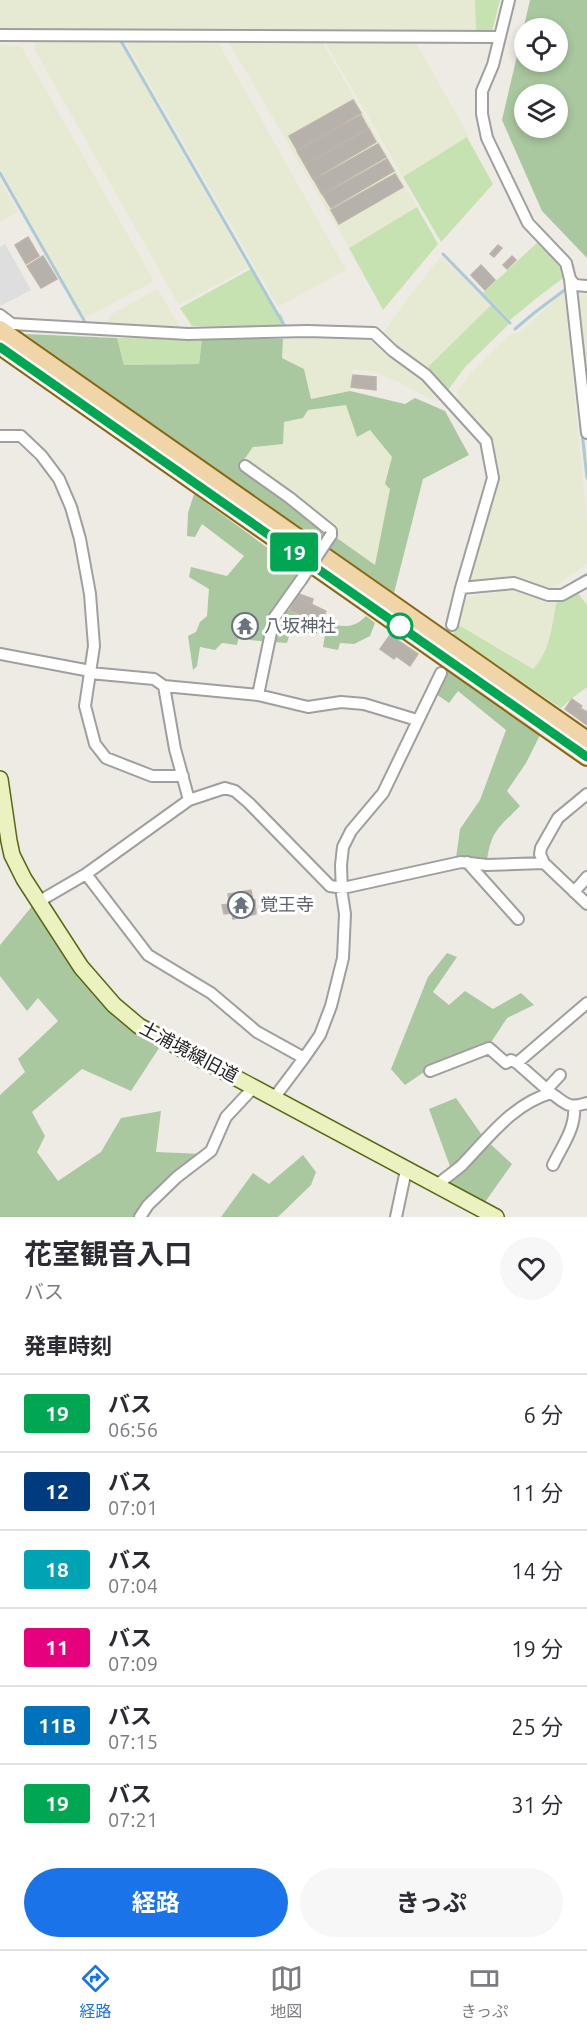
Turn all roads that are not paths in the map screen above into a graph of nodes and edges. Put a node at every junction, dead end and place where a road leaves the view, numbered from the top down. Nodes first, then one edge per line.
1 (509, 0) edge
2 (0, 35) edge
3 (499, 37) junction
4 (570, 279) junction
5 (587, 286) edge
6 (2, 330) edge
7 (587, 433) edge
8 (0, 436) edge
9 (245, 466) dead end
10 (584, 584) edge
11 (461, 588) junction
12 (587, 597) edge
13 (397, 616) junction
14 (452, 625) dead end
15 (0, 654) edge
16 (90, 673) junction
17 (441, 674) dead end
18 (164, 686) junction
19 (258, 695) junction
20 (417, 720) junction
21 (587, 740) edge
22 (587, 758) edge
23 (183, 776) junction
24 (0, 779) edge
25 (587, 794) edge
26 (189, 800) junction
27 (467, 862) junction
28 (544, 862) junction
29 (86, 874) junction
30 (587, 877) edge
31 (343, 888) junction
32 (574, 892) junction
33 (38, 902) junction
34 (587, 904) edge
35 (518, 919) dead end
36 (587, 1003) edge
37 (304, 1058) junction
38 (517, 1063) junction
39 (430, 1071) dead end
40 (560, 1075) dead end
41 (254, 1087) junction
42 (549, 1091) junction
43 (274, 1098) junction
44 (587, 1103) edge
45 (574, 1107) junction
46 (553, 1165) dead end
47 (406, 1170) junction
48 (437, 1185) junction
49 (140, 1217) edge
50 (396, 1217) edge
51 (495, 1217) edge

1 - 3 street
2 - 3 street
3 - 4 street
4 - 5 street
4 - 7 street
6 - 11 street
6 - 13 main road
8 - 16 street
9 - 19 street, bridge
10 - 11 street
10 - 12 street
11 - 14 street
13 - 21 main road
13 - 22 main road
15 - 16 street
16 - 18 street
16 - 23 street
17 - 20 street
18 - 19 street
18 - 23 street
19 - 20 street
20 - 31 street
23 - 26 street
24 - 33 street, 土浦境線旧道
25 - 28 street
26 - 29 street
26 - 31 street
27 - 28 street
27 - 31 street
27 - 35 street
28 - 32 street
29 - 33 street
29 - 37 street
30 - 32 street
31 - 37 street
32 - 34 street
33 - 41 street, 土浦境線旧道
36 - 38 street
37 - 43 street
38 - 39 street
38 - 42 street
40 - 42 street
41 - 43 street, 土浦境線旧道
41 - 49 street
42 - 45 street
42 - 48 street
43 - 47 street, 土浦境線旧道
44 - 45 street
45 - 46 street
47 - 48 street, 土浦境線旧道
47 - 50 street
48 - 51 street, 土浦境線旧道

